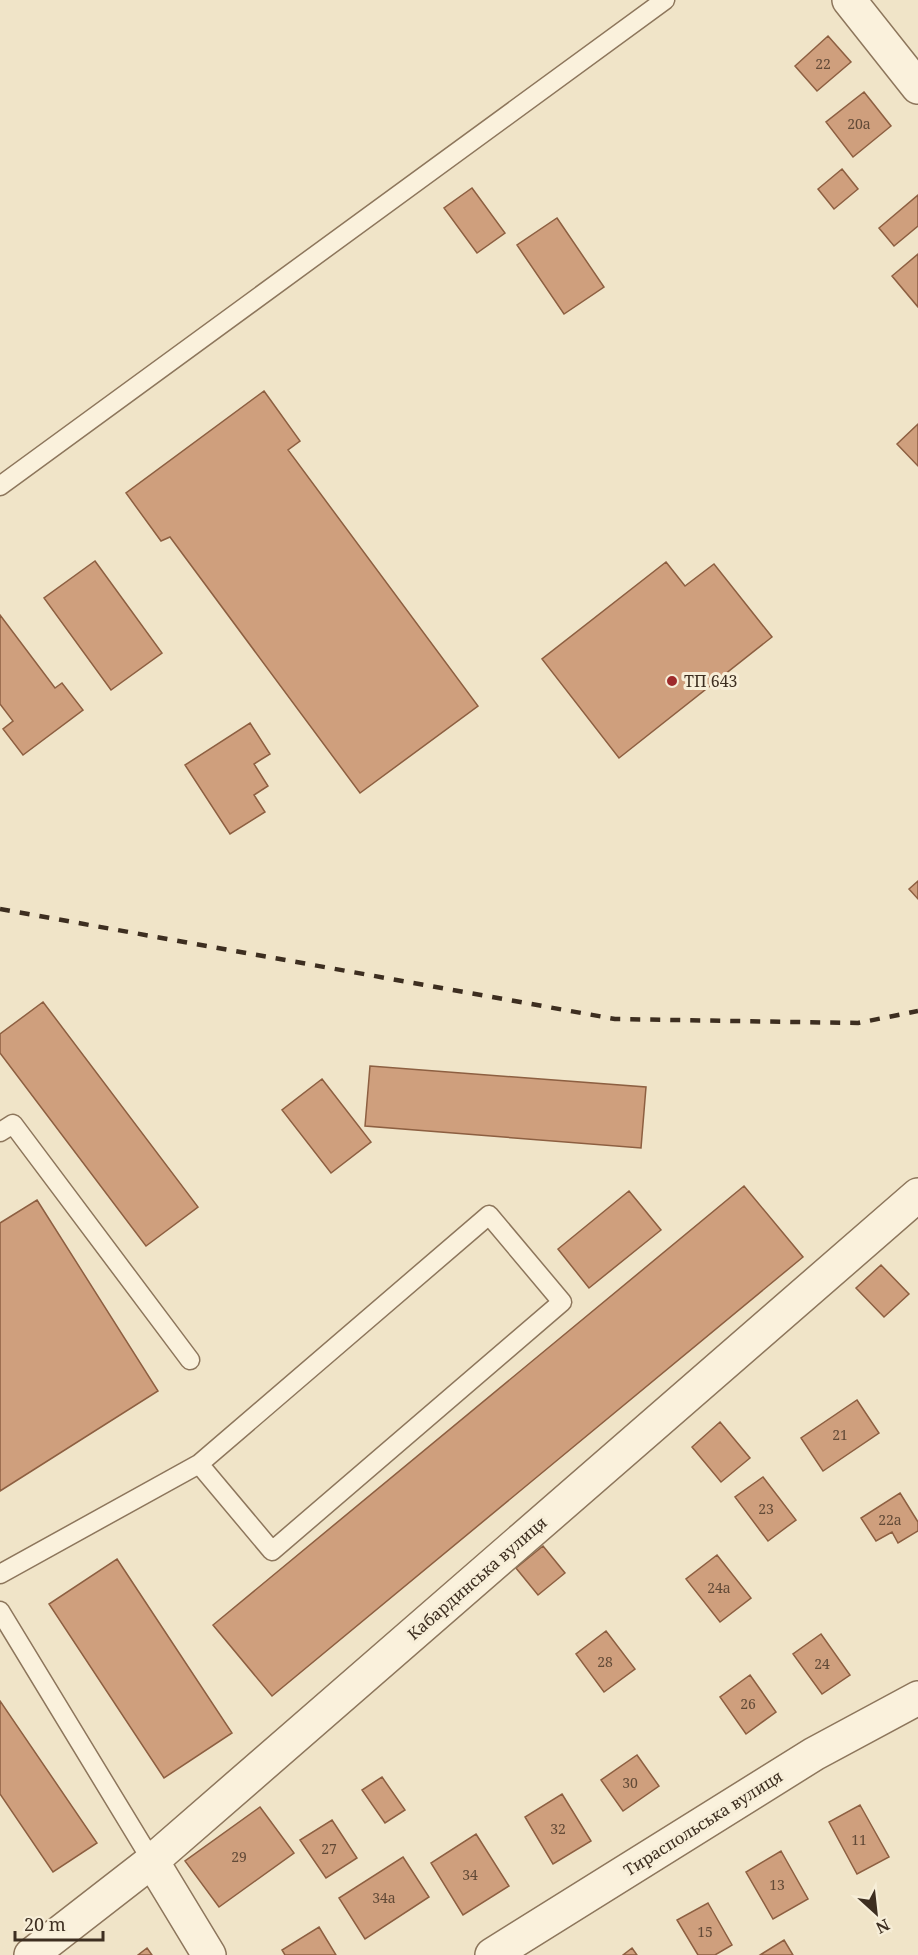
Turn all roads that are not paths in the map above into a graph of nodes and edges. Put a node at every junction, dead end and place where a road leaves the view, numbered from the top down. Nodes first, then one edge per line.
1 (666, 0) edge
2 (849, 0) edge
3 (918, 87) edge
4 (0, 486) edge
5 (0, 1132) edge
6 (918, 1195) edge
7 (190, 1360) dead end
8 (199, 1464) junction
9 (0, 1574) edge
10 (0, 1611) edge
11 (918, 1698) edge
12 (152, 1861) junction
13 (30, 1955) edge
14 (209, 1955) edge
15 (492, 1955) edge

1 - 4 lane
2 - 3 street
5 - 7 lane
6 - 12 street, Кабардинська вулиця
8 - 8 lane
8 - 9 lane
10 - 12 lane
11 - 15 street, Тираспольська вулиця
12 - 13 street, Кабардинська вулиця
12 - 14 street

